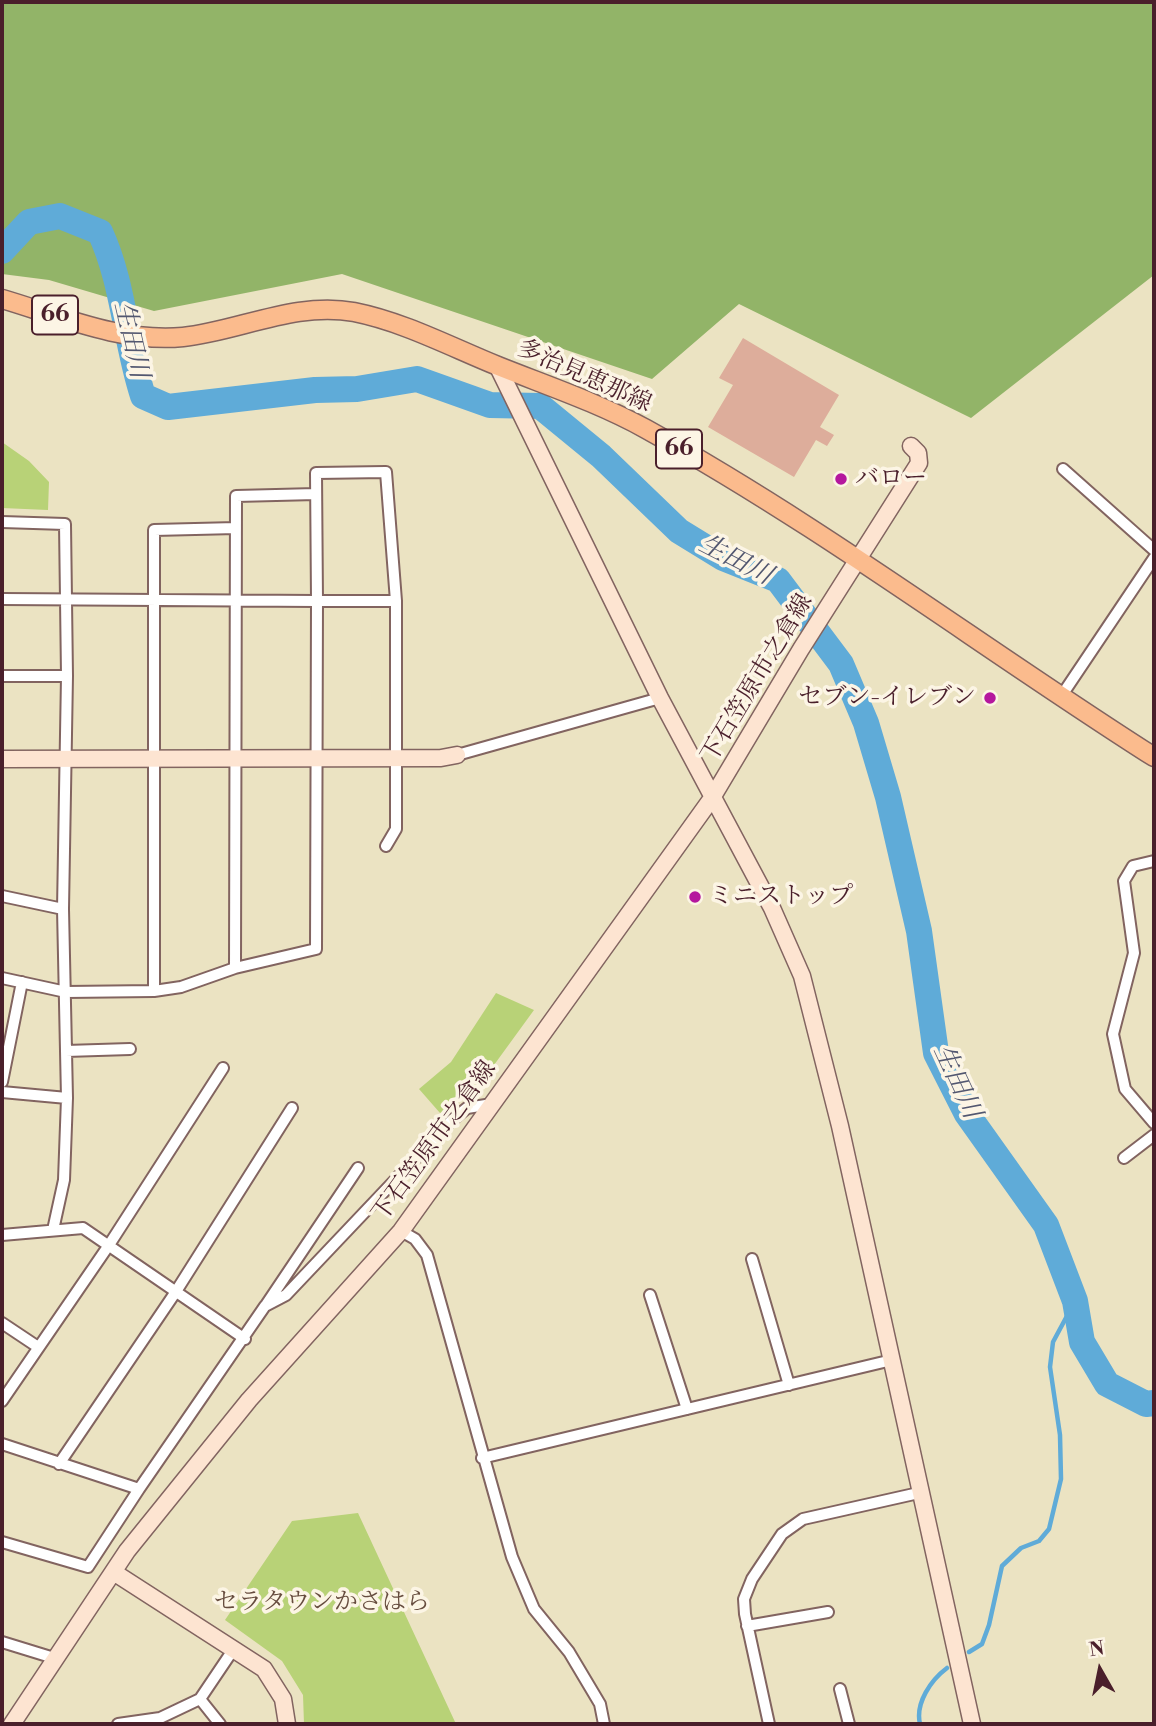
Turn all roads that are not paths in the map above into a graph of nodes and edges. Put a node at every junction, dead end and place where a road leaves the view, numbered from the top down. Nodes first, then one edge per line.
1 (2, 299) edge
2 (497, 365) junction
3 (911, 446) dead end
4 (1063, 469) dead end
5 (316, 494) junction
6 (2, 522) edge
7 (236, 528) junction
8 (1154, 550) edge
9 (1154, 558) edge
10 (857, 559) junction
11 (2, 600) edge
12 (65, 600) junction
13 (154, 600) junction
14 (235, 601) junction
15 (317, 601) junction
16 (396, 601) junction
17 (2, 676) edge
18 (67, 676) junction
19 (660, 698) junction
20 (1060, 698) junction
21 (457, 755) joint
22 (155, 757) junction
23 (235, 757) junction
24 (1154, 757) edge
25 (396, 758) junction
26 (2, 759) edge
27 (66, 759) junction
28 (315, 759) junction
29 (712, 798) junction
30 (386, 846) dead end
31 (1154, 861) edge
32 (2, 896) edge
33 (64, 909) junction
34 (235, 968) junction
35 (2, 978) edge
36 (22, 982) junction
37 (154, 991) junction
38 (66, 992) junction
39 (131, 1049) dead end
40 (66, 1051) junction
41 (223, 1068) dead end
42 (2, 1082) edge
43 (2, 1092) edge
44 (67, 1098) junction
45 (492, 1104) junction
46 (292, 1108) dead end
47 (1154, 1123) edge
48 (1154, 1135) edge
49 (1124, 1158) dead end
50 (358, 1168) dead end
51 (53, 1230) junction
52 (401, 1231) junction
53 (2, 1235) edge
54 (109, 1245) junction
55 (752, 1259) dead end
56 (175, 1293) junction
57 (650, 1295) dead end
58 (265, 1306) junction
59 (2, 1323) edge
60 (245, 1339) junction
61 (37, 1347) junction
62 (892, 1360) junction
63 (789, 1385) junction
64 (2, 1401) edge
65 (687, 1409) junction
66 (2, 1444) edge
67 (482, 1458) junction
68 (58, 1464) junction
69 (139, 1489) junction
70 (923, 1492) junction
71 (2, 1542) edge
72 (115, 1573) junction
73 (828, 1612) dead end
74 (747, 1626) junction
75 (2, 1642) edge
76 (233, 1650) junction
77 (54, 1658) junction
78 (840, 1689) dead end
79 (200, 1699) junction
80 (12, 1724) edge
81 (118, 1724) edge
82 (220, 1724) edge
83 (287, 1724) edge
84 (604, 1724) edge
85 (769, 1724) edge
86 (849, 1724) edge
87 (972, 1724) edge

1 - 2 main road, 多治見恵那線 / 66
2 - 10 main road, 多治見恵那線 / 66
2 - 19 street
3 - 10 street, 下石笠原市之倉線
4 - 8 street
5 - 7 street
5 - 15 street
5 - 16 street
6 - 12 street
7 - 13 street
7 - 14 street
9 - 20 street
10 - 20 main road, 多治見恵那線 / 66
10 - 29 street, 下石笠原市之倉線
11 - 12 street
12 - 13 street
12 - 18 street
13 - 14 street
13 - 22 street
14 - 15 street
14 - 23 street
15 - 16 street
15 - 28 street
16 - 25 street
17 - 18 street
18 - 27 street
19 - 21 street
19 - 29 street
20 - 24 main road, 多治見恵那線 / 66
21 - 25 street
22 - 23 street
22 - 27 street
22 - 37 street
23 - 28 street
23 - 34 street
25 - 28 street
25 - 30 street
26 - 27 street
27 - 33 street
28 - 34 street
29 - 45 street, 下石笠原市之倉線
29 - 62 street
31 - 47 street
32 - 33 street
33 - 38 street
34 - 37 street
35 - 36 street
36 - 38 street
36 - 42 street
37 - 38 street
38 - 40 street
39 - 40 street
40 - 44 street
41 - 54 street
43 - 44 street
44 - 51 street
45 - 52 street, 下石笠原市之倉線
45 - 58 street
46 - 56 street
48 - 49 street
50 - 58 street
51 - 53 street
51 - 54 street
52 - 67 street
52 - 72 street, 下石笠原市之倉線
54 - 56 street
54 - 61 street
55 - 63 street
56 - 60 street
56 - 68 street
57 - 65 street
58 - 60 street
59 - 61 street
60 - 69 street
61 - 64 street
62 - 63 street
62 - 70 street
63 - 65 street
65 - 67 street
66 - 68 street
67 - 84 street
68 - 69 street
69 - 71 street
70 - 74 street
70 - 87 street
72 - 76 street
72 - 77 street, 下石笠原市之倉線
73 - 74 street
74 - 85 street
75 - 77 street
76 - 79 street
76 - 83 street
77 - 80 street, 下石笠原市之倉線
78 - 86 street
79 - 81 street
79 - 82 street

